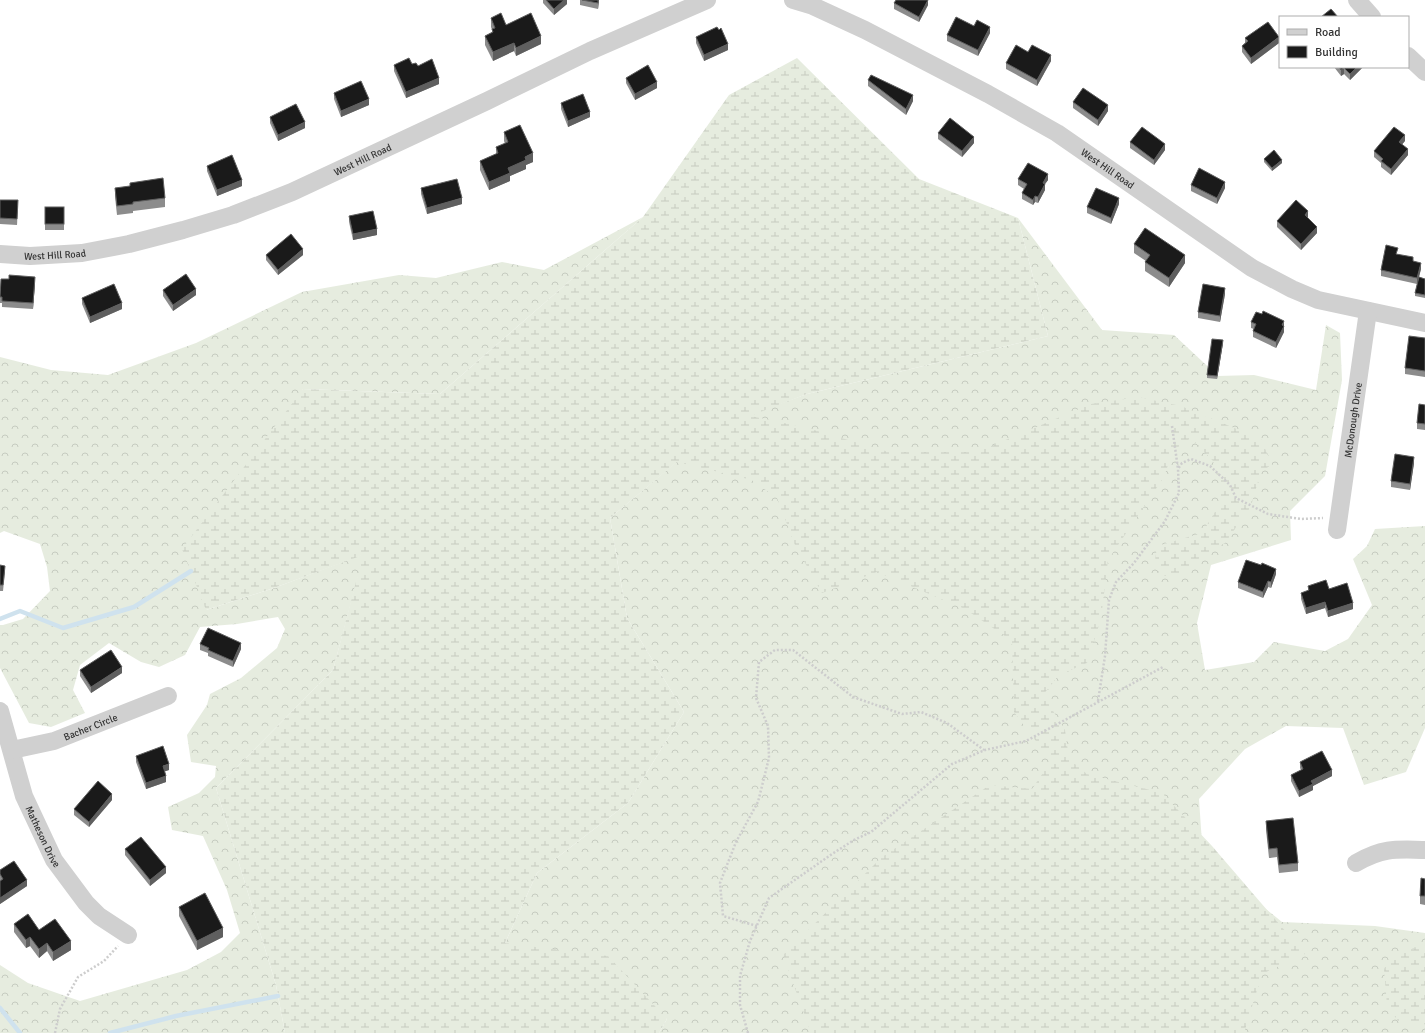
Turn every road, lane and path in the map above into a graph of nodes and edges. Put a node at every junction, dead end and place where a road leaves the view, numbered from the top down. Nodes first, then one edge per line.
1 (707, 0) edge
2 (793, 0) edge
3 (1358, 0) edge
4 (1371, 16) edge
5 (1409, 57) edge
6 (1425, 72) edge
7 (0, 254) edge
8 (1368, 311) junction
9 (1425, 323) edge
10 (1172, 426) dead end
11 (1178, 469) junction
12 (1339, 523) joint
13 (1162, 667) dead end
14 (168, 696) dead end
15 (1098, 702) junction
16 (0, 711) edge
17 (12, 750) junction
18 (985, 750) junction
19 (1425, 850) edge
20 (1356, 863) dead end
21 (757, 926) junction
22 (128, 935) joint
23 (55, 1033) edge
24 (748, 1033) edge

1 - 7 street, West Hill Road
2 - 8 street, West Hill Road
3 - 4 street
5 - 6 street
8 - 9 street, West Hill Road
8 - 12 street, McDonough Drive
10 - 11 path
11 - 12 path
11 - 15 path
13 - 15 path
14 - 17 street, Bacher Circle
15 - 18 path
16 - 17 street, Matheson Drive
17 - 22 street, Matheson Drive
18 - 21 path
18 - 21 path
19 - 20 street
21 - 24 path
22 - 23 path

